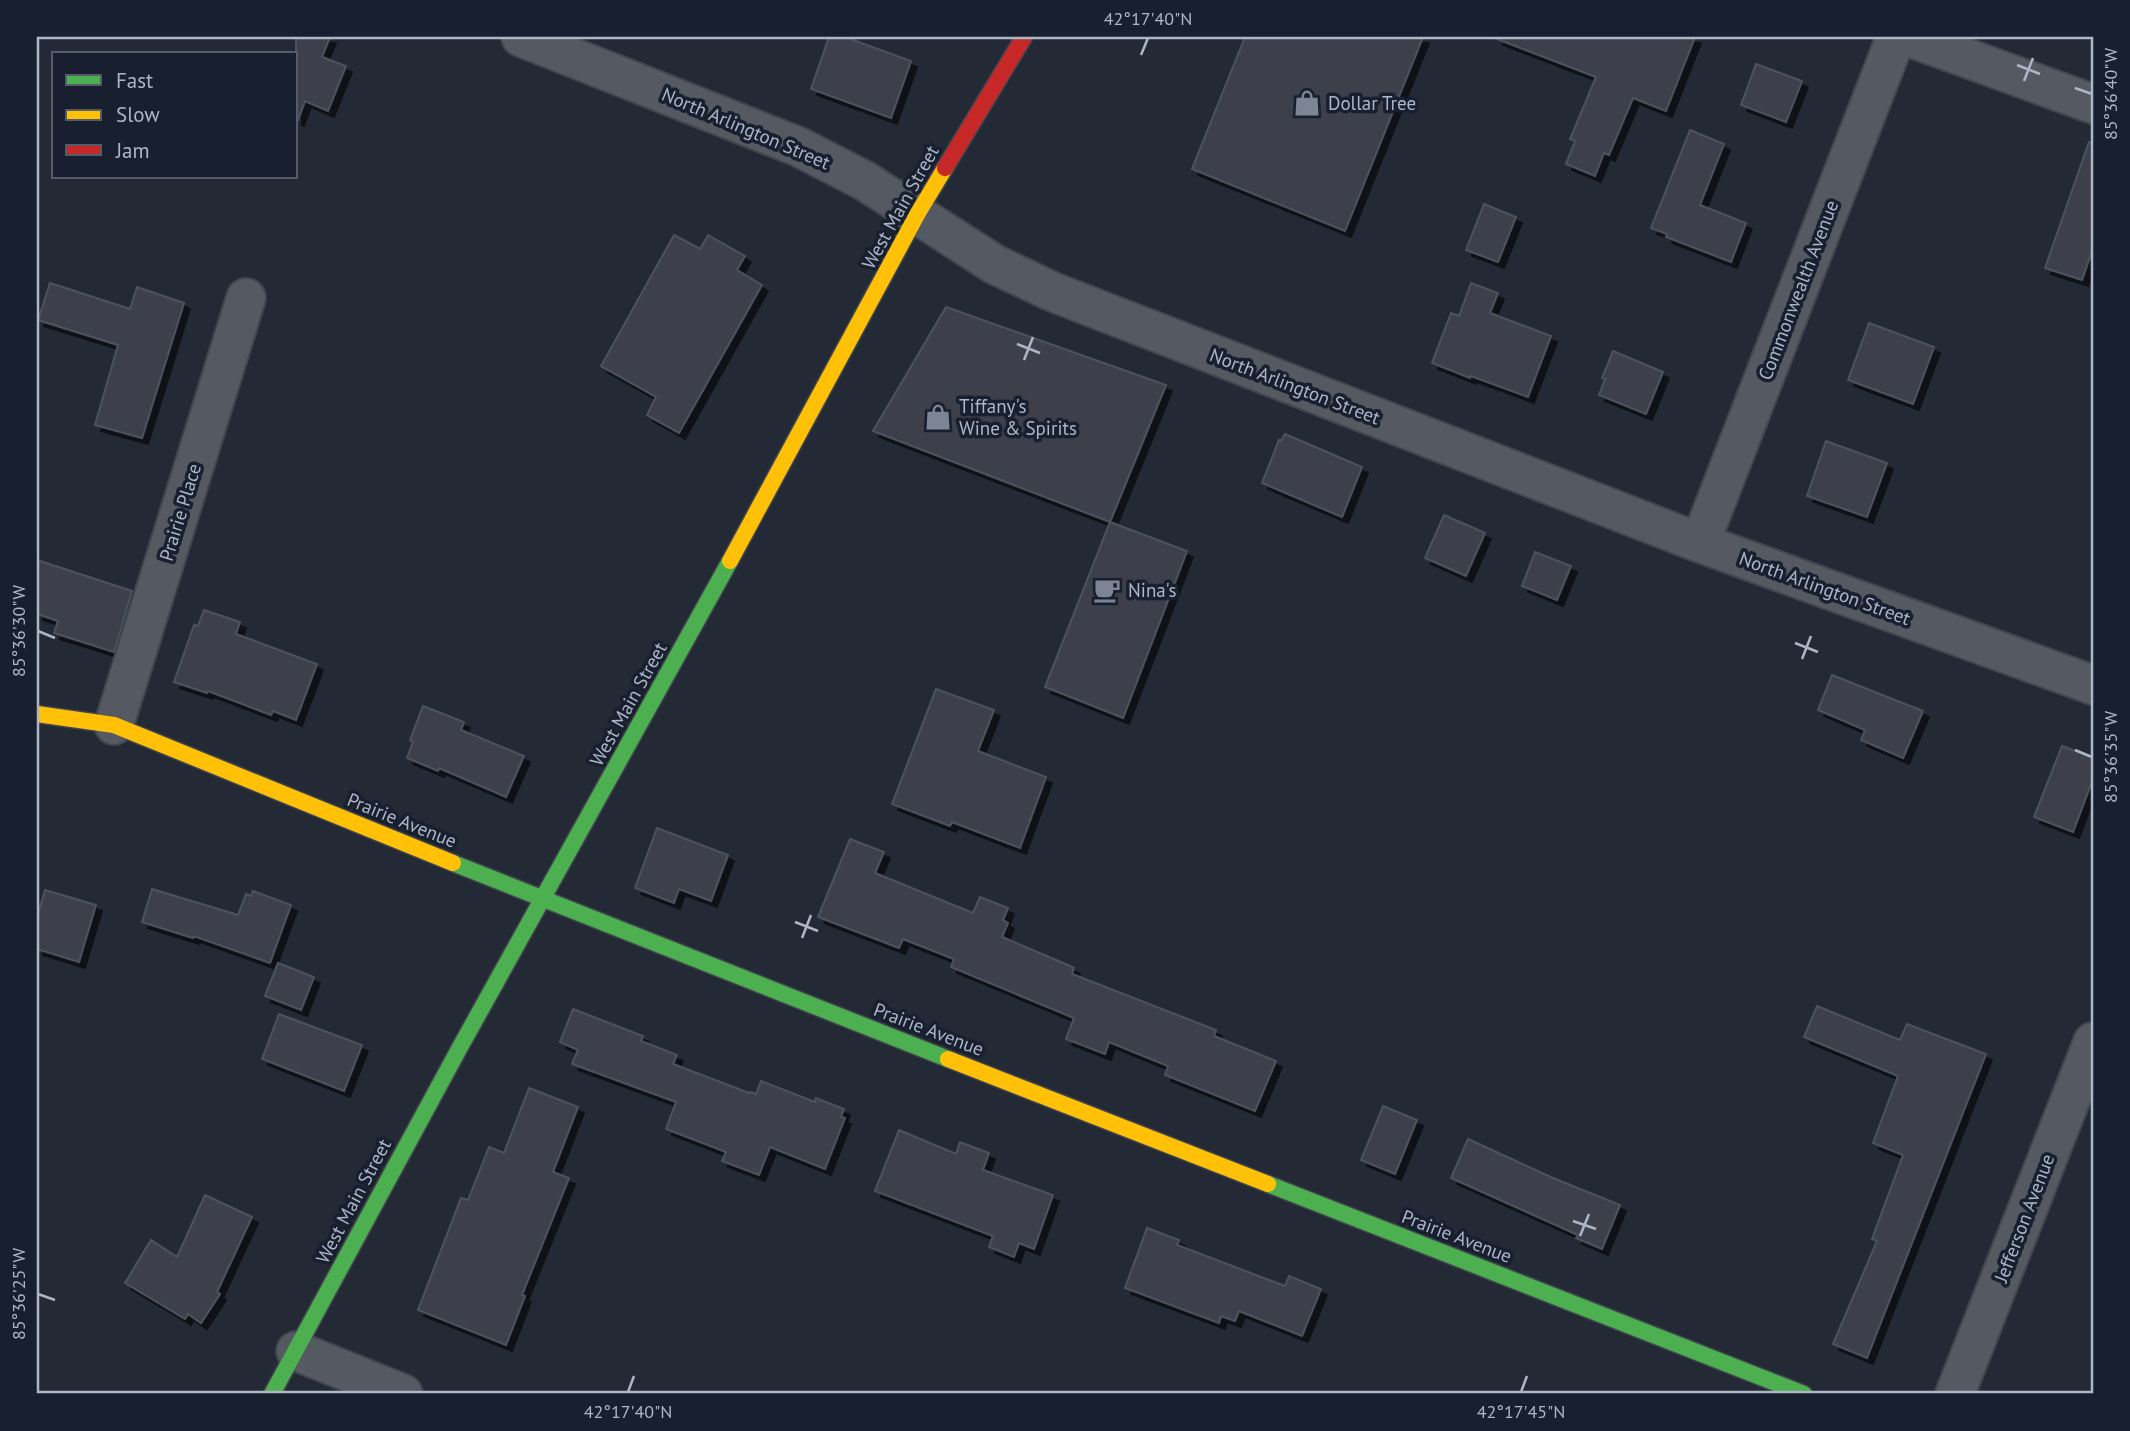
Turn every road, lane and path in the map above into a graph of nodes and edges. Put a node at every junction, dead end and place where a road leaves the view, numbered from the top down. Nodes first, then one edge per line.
1 (521, 37) edge
2 (1024, 37) edge
3 (1896, 37) edge
4 (1909, 37) edge
5 (2093, 104) edge
6 (918, 213) junction
7 (246, 298) dead end
8 (1700, 543) junction
9 (2093, 685) edge
10 (37, 714) edge
11 (114, 725) junction
12 (543, 900) junction
13 (2093, 1042) edge
14 (296, 1351) junction
15 (272, 1394) edge
16 (403, 1394) edge
17 (1804, 1394) edge
18 (1955, 1394) edge

1 - 6 street, North Arlington Street
2 - 6 street, West Main Street
3 - 8 street, Commonwealth Avenue
4 - 5 street
6 - 8 street, North Arlington Street
6 - 12 street, West Main Street
7 - 11 street, Prairie Place
8 - 9 street, North Arlington Street
10 - 11 street, Prairie Avenue
11 - 12 street, Prairie Avenue
12 - 14 street, West Main Street
12 - 17 street, Prairie Avenue
13 - 18 street, Jefferson Avenue
14 - 15 street, West Main Street
14 - 16 street

